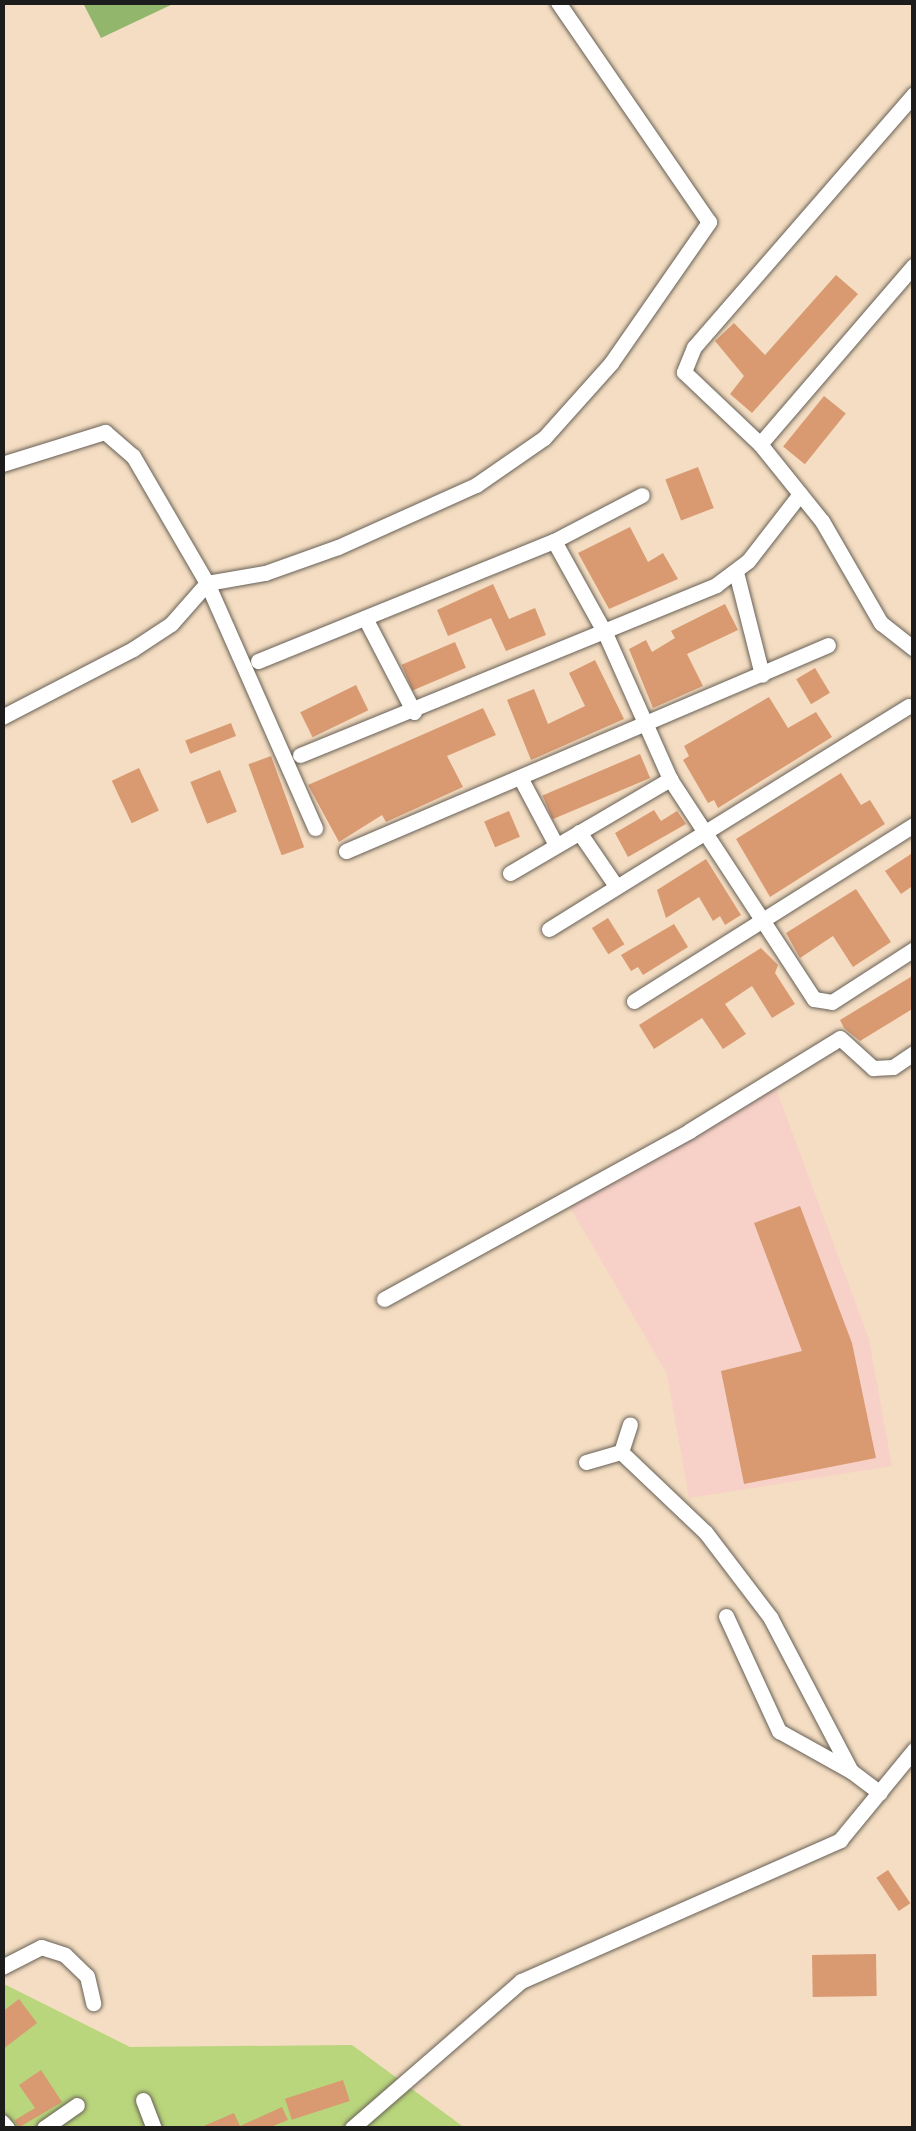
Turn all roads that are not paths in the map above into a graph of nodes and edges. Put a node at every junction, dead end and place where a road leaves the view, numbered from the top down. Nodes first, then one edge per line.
1 (558, 2) edge
2 (914, 94) edge
3 (914, 266) edge
4 (760, 444) junction
5 (2, 464) edge
6 (642, 494) dead end
7 (800, 494) junction
8 (554, 541) junction
9 (736, 572) junction
10 (208, 583) junction
11 (365, 618) junction
12 (605, 633) junction
13 (828, 645) dead end
14 (914, 648) edge
15 (258, 661) dead end
16 (762, 674) junction
17 (908, 706) dead end
18 (414, 712) junction
19 (2, 716) edge
20 (647, 726) junction
21 (300, 756) dead end
22 (670, 779) junction
23 (522, 781) junction
24 (914, 825) edge
25 (316, 828) dead end
26 (705, 831) junction
27 (579, 832) junction
28 (556, 845) junction
29 (346, 851) dead end
30 (510, 873) dead end
31 (616, 886) junction
32 (762, 921) junction
33 (549, 929) dead end
34 (914, 949) edge
35 (634, 1001) dead end
36 (914, 1053) edge
37 (384, 1299) dead end
38 (630, 1424) dead end
39 (620, 1452) junction
40 (586, 1462) dead end
41 (726, 1616) dead end
42 (914, 1750) edge
43 (851, 1771) junction
44 (880, 1793) junction
45 (2, 1967) edge
46 (93, 2003) dead end
47 (142, 2100) dead end
48 (78, 2105) dead end
49 (2, 2122) edge
50 (7, 2128) edge
51 (44, 2128) edge
52 (154, 2128) edge
53 (352, 2128) edge

1 - 10 street
2 - 4 street
3 - 4 street
4 - 7 street
5 - 10 street
6 - 8 street
7 - 9 street
7 - 14 street
8 - 11 street
8 - 12 street
9 - 12 street
9 - 16 street
10 - 19 street
10 - 25 street
11 - 15 street
11 - 18 street
12 - 18 street
12 - 20 street
13 - 16 street
16 - 20 street
17 - 26 street
18 - 21 street
20 - 22 street
20 - 23 street
22 - 26 street
22 - 27 street
23 - 28 street
23 - 29 street
24 - 32 street
26 - 31 street
26 - 32 street
27 - 28 street
27 - 31 street
28 - 30 street
31 - 33 street
32 - 34 street
32 - 35 street
36 - 37 street
38 - 39 street
39 - 40 street
39 - 43 street
41 - 43 street
42 - 44 street
43 - 44 street
44 - 53 street
45 - 46 street
47 - 52 street
48 - 51 street
49 - 50 street

